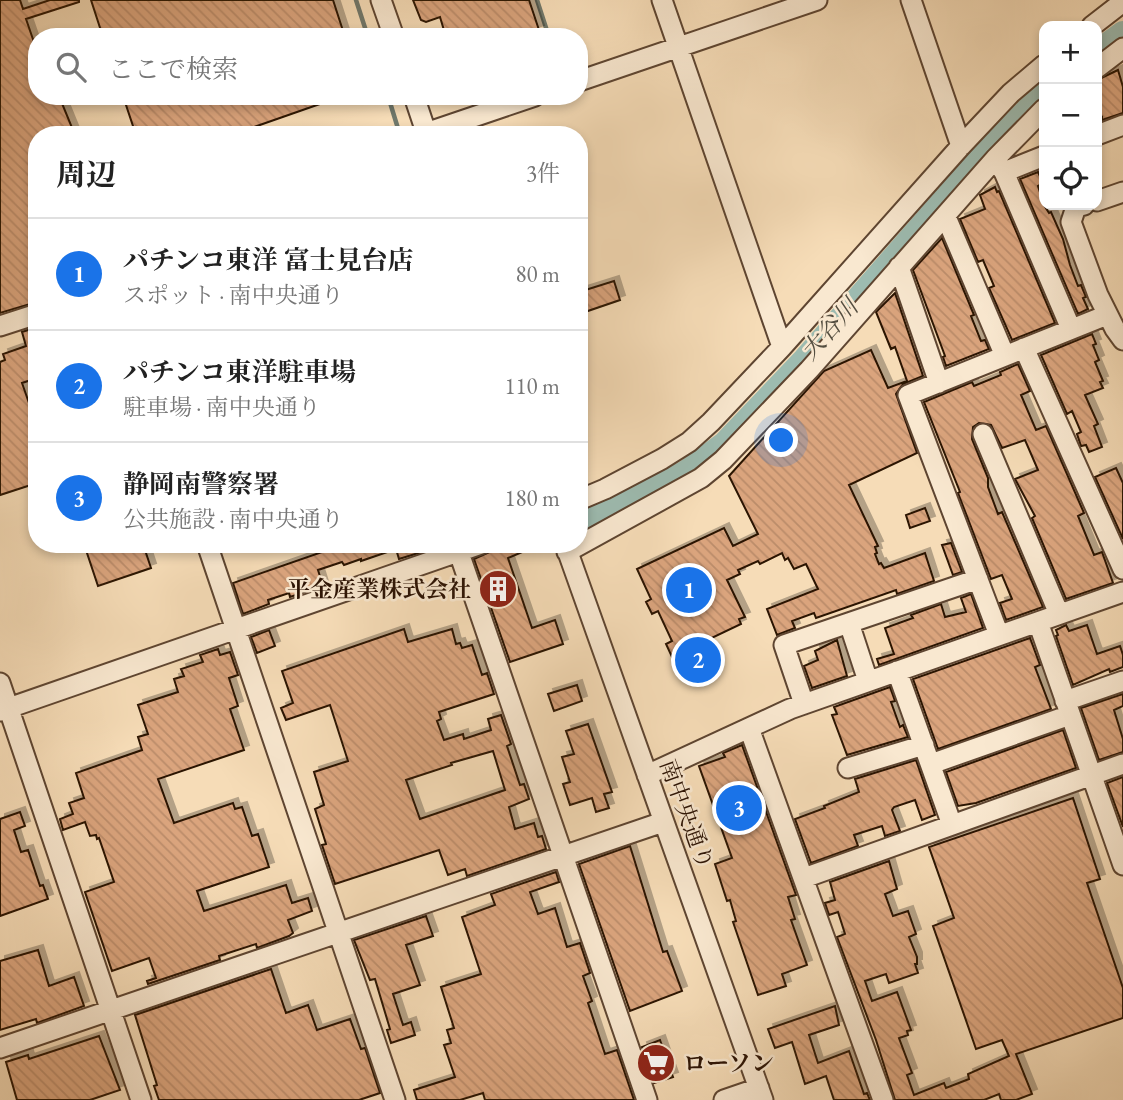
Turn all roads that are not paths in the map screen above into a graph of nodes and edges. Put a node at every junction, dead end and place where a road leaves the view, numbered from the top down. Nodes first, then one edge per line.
1 (381, 0) edge
2 (662, 0) edge
3 (817, 0) edge
4 (911, 0) edge
5 (1123, 2) edge
6 (1098, 21) edge
7 (391, 28) edge
8 (679, 48) junction
9 (1123, 48) edge
10 (1102, 64) edge
11 (1039, 69) edge
12 (588, 78) edge
13 (417, 105) edge
14 (509, 105) edge
15 (1039, 115) edge
16 (1123, 125) edge
17 (424, 126) edge
18 (450, 126) edge
19 (1102, 133) edge
20 (961, 146) junction
21 (1039, 157) edge
22 (999, 165) junction
23 (1123, 192) edge
24 (1102, 199) edge
25 (1075, 210) edge
26 (946, 217) junction
27 (899, 267) junction
28 (1107, 315) junction
29 (28, 317) edge
30 (0, 326) edge
31 (1072, 329) junction
32 (1123, 340) edge
33 (782, 347) junction
34 (1024, 348) junction
35 (1004, 356) junction
36 (939, 383) junction
37 (983, 434) dead end
38 (588, 496) edge
39 (588, 537) edge
40 (209, 553) edge
41 (445, 553) edge
42 (460, 553) edge
43 (568, 553) edge
44 (1123, 569) edge
45 (978, 579) junction
46 (1123, 592) edge
47 (1059, 614) junction
48 (1038, 622) junction
49 (849, 623) junction
50 (236, 631) junction
51 (999, 635) junction
52 (897, 671) junction
53 (868, 681) junction
54 (1123, 681) edge
55 (0, 683) edge
56 (804, 704) junction
57 (1068, 708) junction
58 (4, 710) edge
59 (750, 728) junction
60 (924, 745) junction
61 (931, 764) junction
62 (1123, 764) edge
63 (848, 768) dead end
64 (647, 775) junction
65 (1091, 775) junction
66 (663, 822) junction
67 (952, 825) junction
68 (565, 856) junction
69 (1123, 865) edge
70 (804, 878) junction
71 (338, 934) junction
72 (111, 1012) junction
73 (0, 1048) edge
74 (761, 1094) edge
75 (141, 1100) edge
76 (395, 1100) edge
77 (647, 1100) edge
78 (724, 1100) edge
79 (884, 1100) edge

1 - 7 street
2 - 8 street
3 - 8 street
4 - 20 street
5 - 6 street
8 - 12 street
8 - 33 street
9 - 10 street
11 - 20 street
13 - 17 street
14 - 18 street
15 - 22 street
16 - 19 street
20 - 33 street
21 - 22 street
22 - 26 street
22 - 31 street
23 - 24 street
25 - 28 street
26 - 27 street
26 - 35 street
27 - 36 street
27 - 39 street
28 - 31 street
28 - 32 street
29 - 30 street
31 - 34 street
33 - 38 street
34 - 35 street
34 - 44 street
35 - 36 street
36 - 45 street
37 - 47 street
40 - 50 street
41 - 50 street
42 - 68 street
43 - 64 street, 南中央通り
45 - 49 street
45 - 51 street
46 - 47 street
47 - 48 street
48 - 51 street
48 - 57 street
49 - 53 street
49 - 56 street
50 - 58 street
50 - 71 street
51 - 52 street
52 - 53 street
52 - 60 street
53 - 56 street
54 - 57 street
55 - 58 street
56 - 59 street
57 - 61 street
57 - 65 street
58 - 72 street
59 - 64 street
59 - 70 street
60 - 61 street
60 - 63 street
61 - 67 street
62 - 65 street
64 - 66 street, 南中央通り
65 - 67 street
65 - 69 street
66 - 68 street
66 - 74 street, 南中央通り
67 - 70 street
68 - 71 street
68 - 77 street
70 - 79 street
71 - 72 street
71 - 76 street
72 - 73 street
72 - 75 street
74 - 78 street

